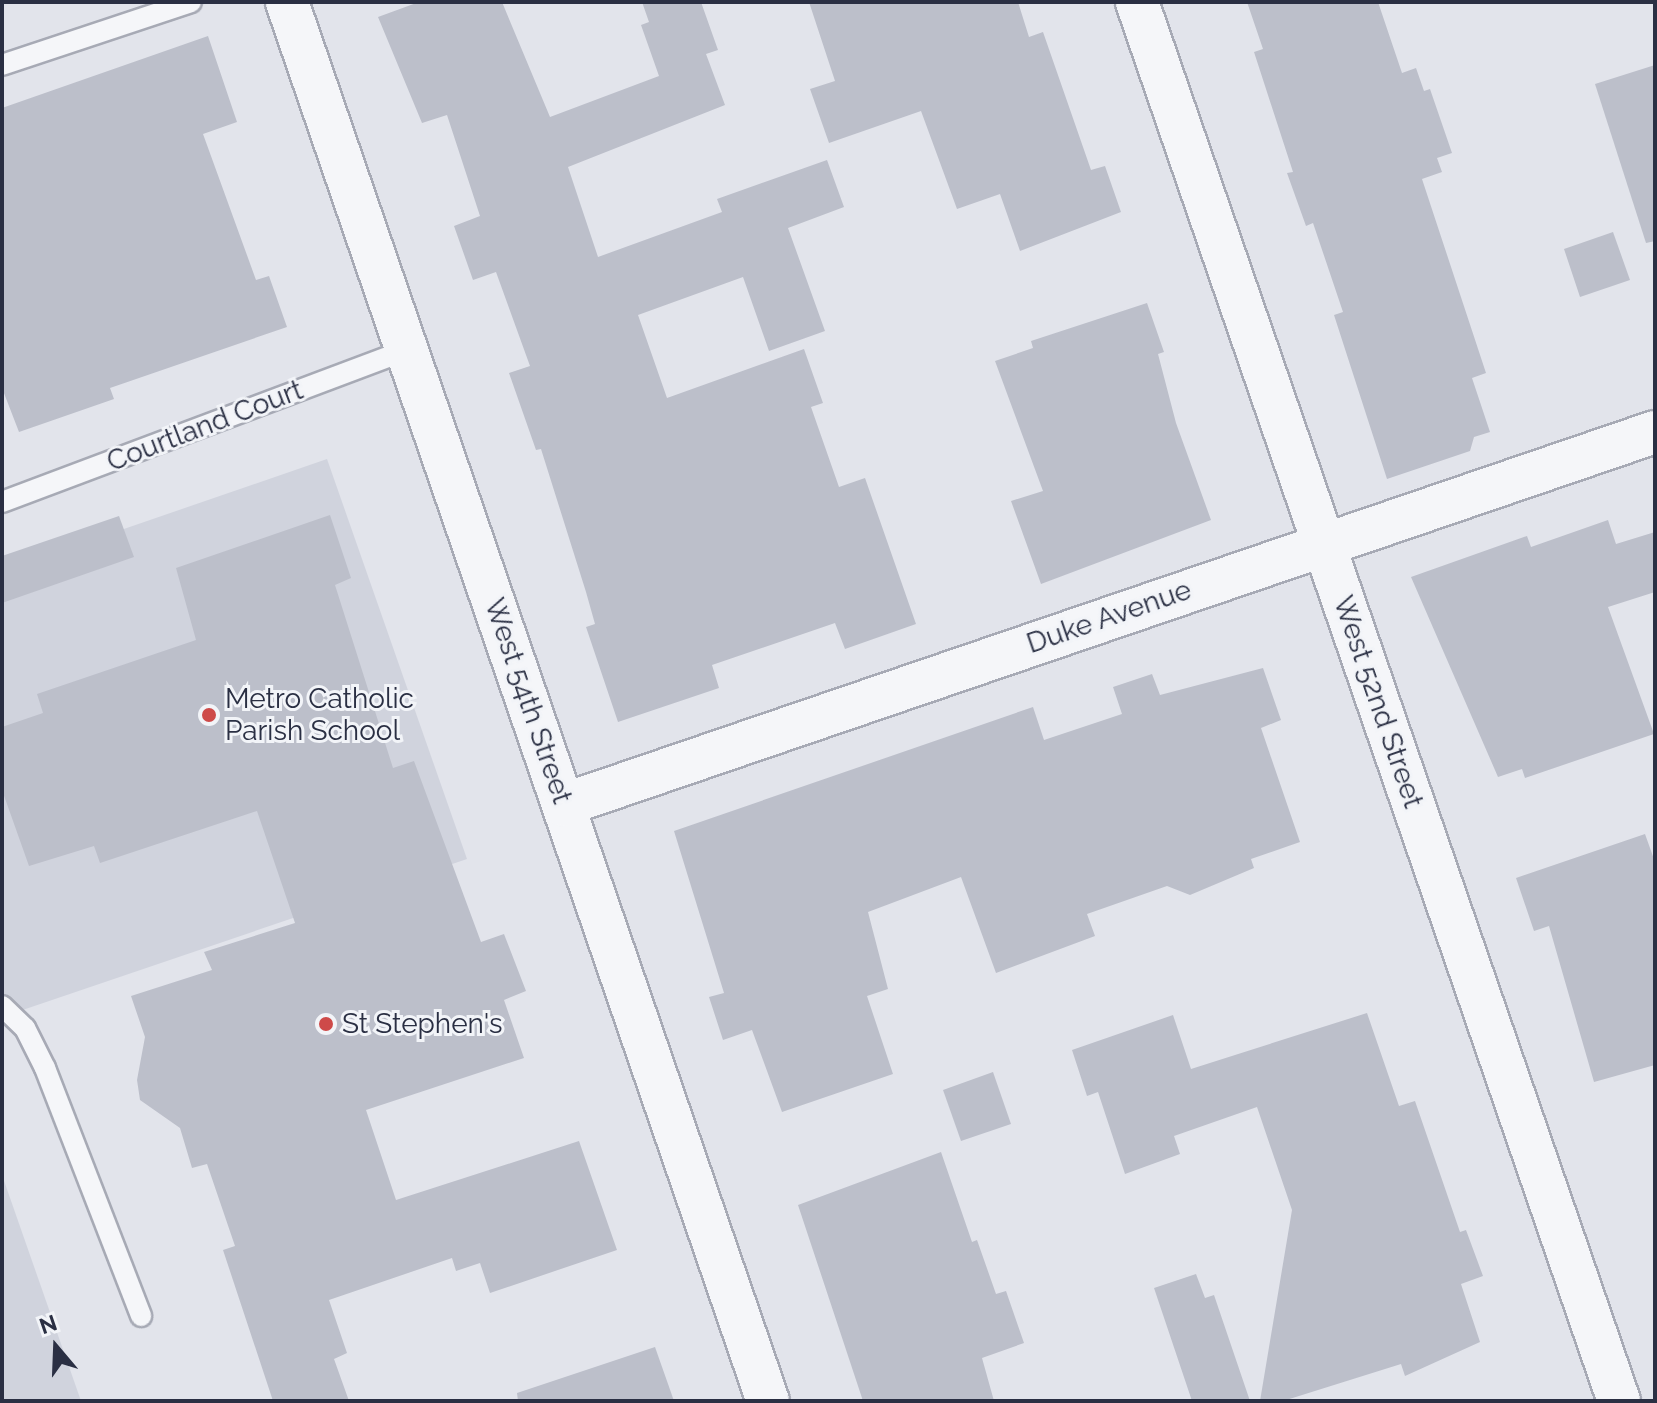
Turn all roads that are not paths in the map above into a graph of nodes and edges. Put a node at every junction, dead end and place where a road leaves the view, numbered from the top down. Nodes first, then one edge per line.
1 (191, 2) edge
2 (287, 2) edge
3 (1137, 2) edge
4 (2, 65) edge
5 (407, 350) junction
6 (1655, 432) edge
7 (2, 502) edge
8 (1323, 543) junction
9 (563, 805) junction
10 (2, 1006) edge
11 (141, 1316) dead end
12 (768, 1401) edge
13 (1619, 1401) edge

1 - 4 lane
2 - 5 street, West 54th Street
3 - 8 street, West 52nd Street
5 - 7 lane, Courtland Court
5 - 9 street, West 54th Street
6 - 8 street, Duke Avenue
8 - 9 street, Duke Avenue
8 - 13 street, West 52nd Street
9 - 12 street, West 54th Street
10 - 11 lane

